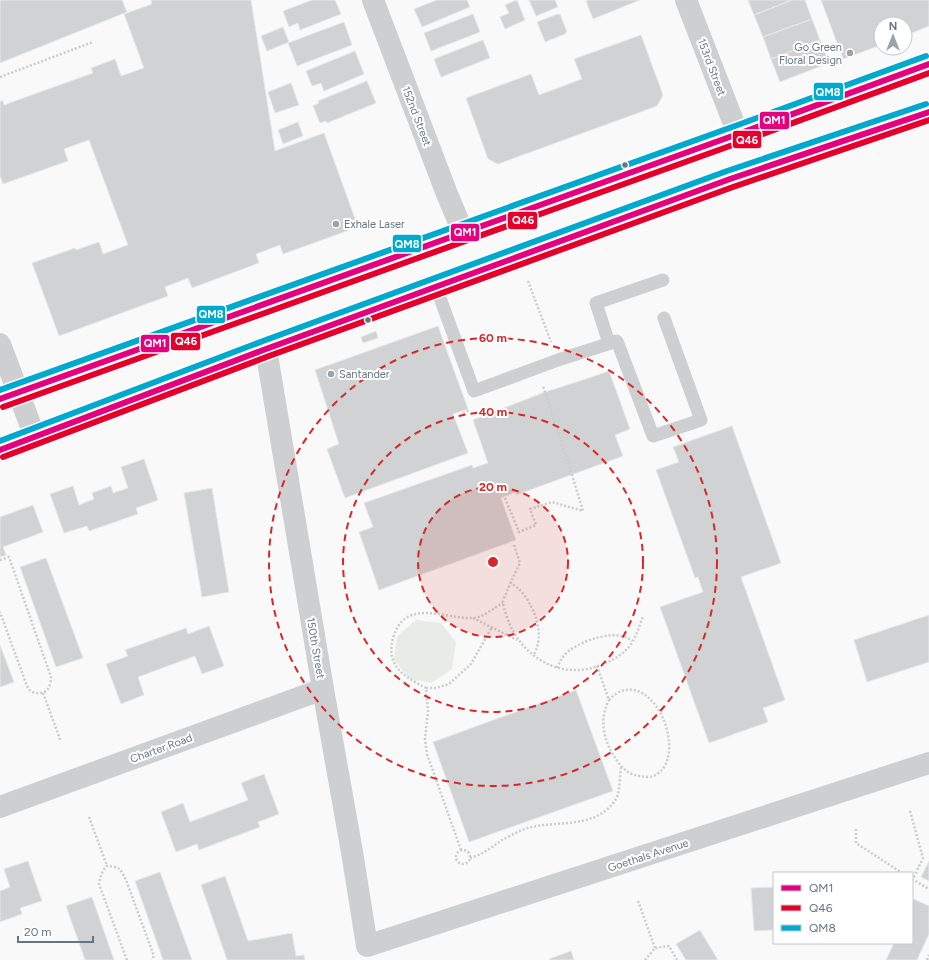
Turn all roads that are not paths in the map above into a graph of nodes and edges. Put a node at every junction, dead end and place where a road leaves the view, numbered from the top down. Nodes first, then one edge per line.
1 (373, 0) edge
2 (686, 0) edge
3 (929, 64) edge
4 (929, 112) edge
5 (738, 134) junction
6 (463, 232) junction
7 (664, 280) dead end
8 (436, 287) junction
9 (664, 318) dead end
10 (609, 343) junction
11 (0, 344) edge
12 (266, 349) junction
13 (10, 396) edge
14 (35, 437) junction
15 (0, 450) edge
16 (323, 689) junction
17 (929, 763) edge
18 (0, 807) edge
19 (367, 946) joint

1 - 6 street, 152nd Street
2 - 5 street, 153rd Street
3 - 5 main road
4 - 8 main road
5 - 6 main road
6 - 13 main road
7 - 10 lane
8 - 10 lane
8 - 12 main road
9 - 10 lane
11 - 13 street
12 - 14 main road
12 - 16 street, 150th Street
13 - 14 street
14 - 15 main road
16 - 18 street, Charter Road
16 - 19 street, 150th Street
17 - 19 street, Goethals Avenue

